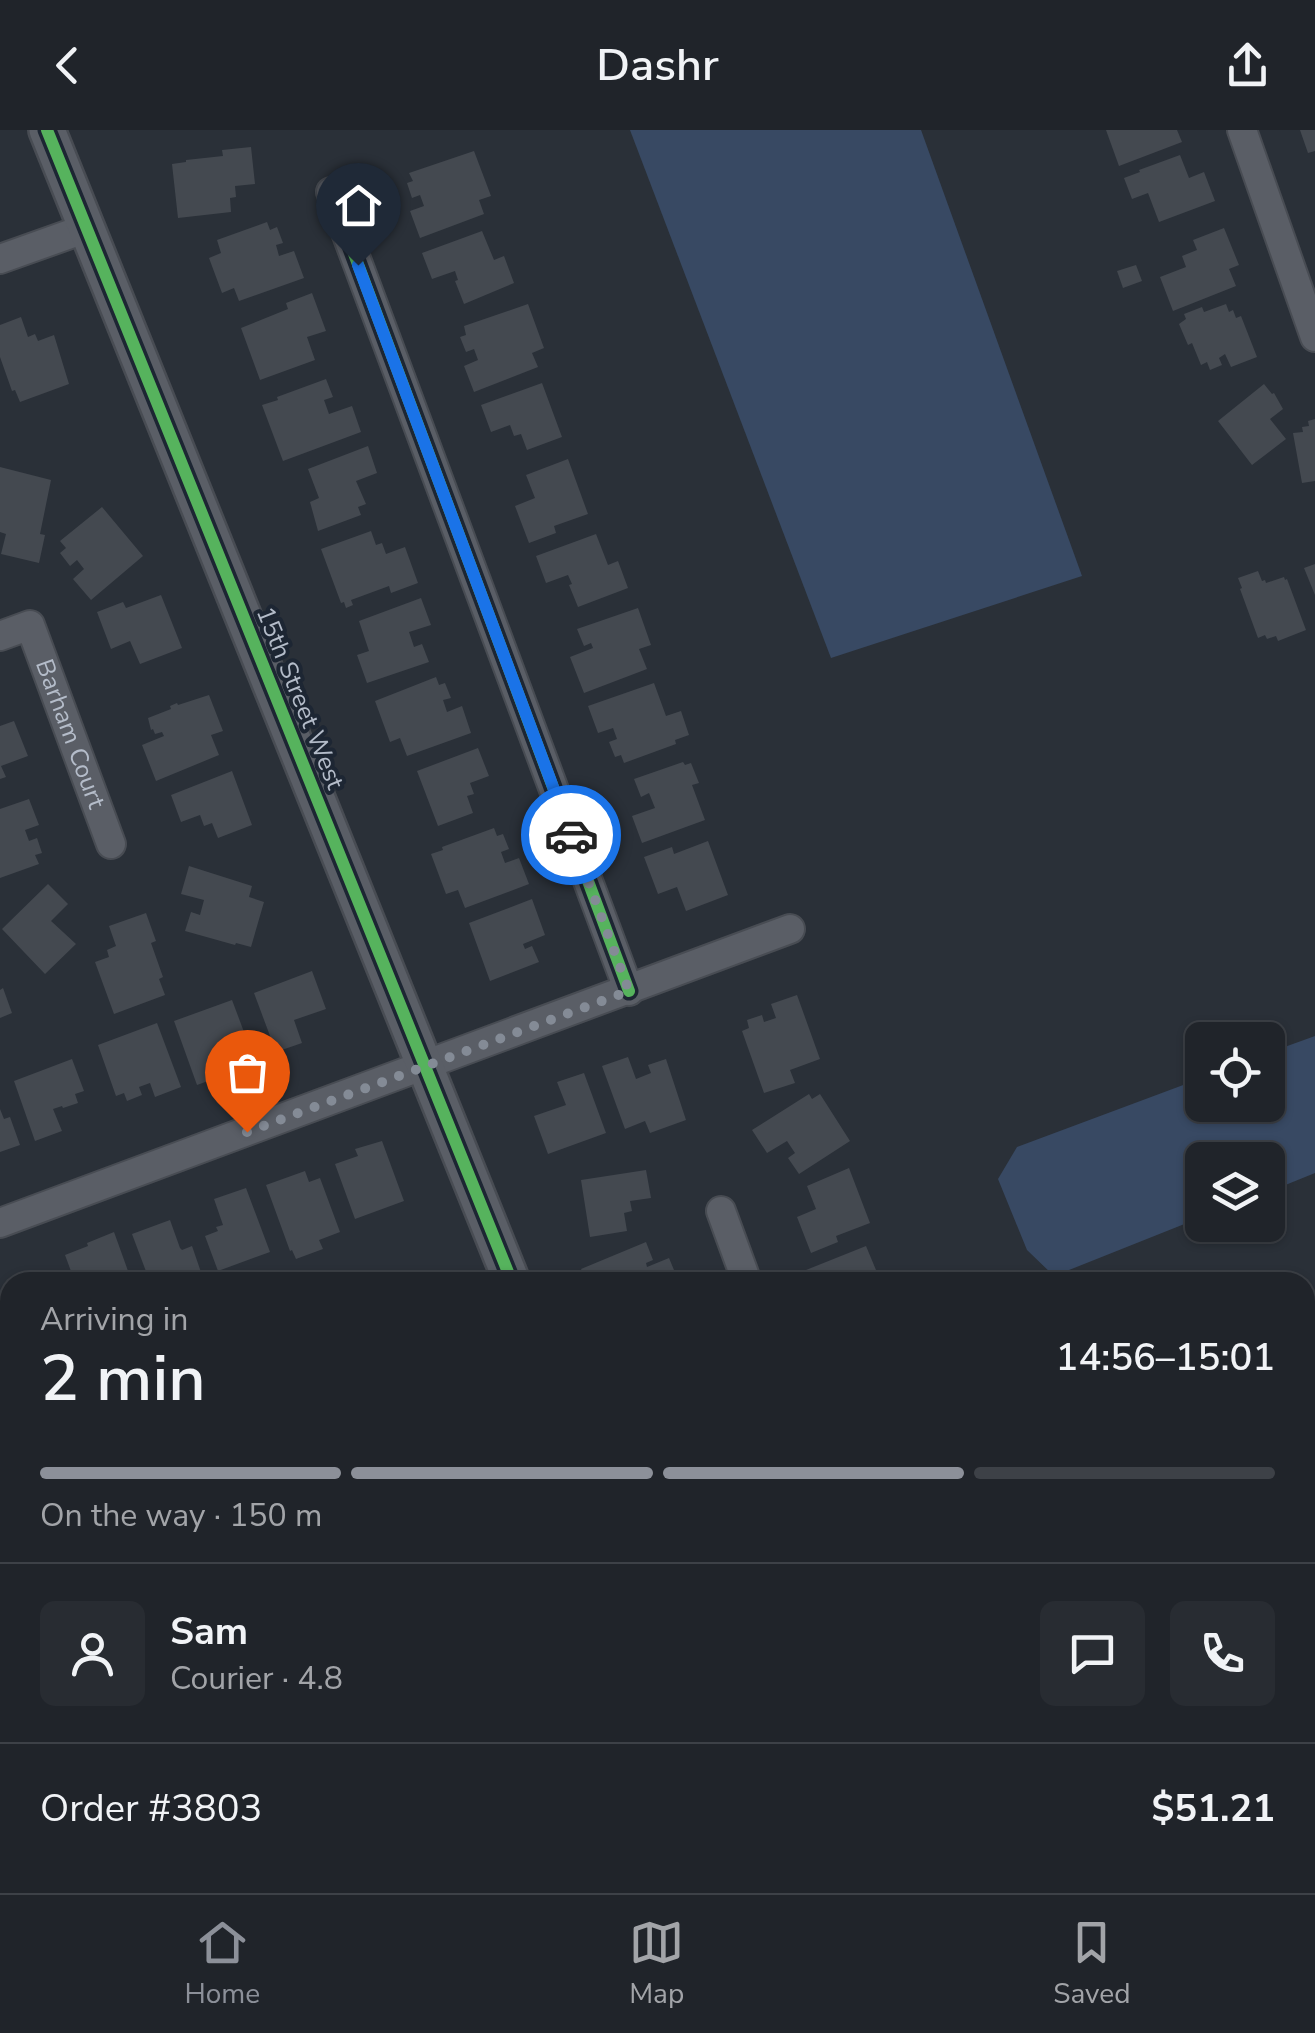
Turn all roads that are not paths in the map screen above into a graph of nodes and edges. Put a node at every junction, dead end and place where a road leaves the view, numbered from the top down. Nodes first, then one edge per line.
1 (48, 130) edge
2 (1242, 130) edge
3 (331, 192) dead end
4 (86, 228) junction
5 (0, 259) edge
6 (1315, 337) edge
7 (0, 636) edge
8 (111, 844) dead end
9 (790, 929) dead end
10 (629, 991) junction
11 (424, 1066) junction
12 (722, 1211) dead end
13 (0, 1223) edge
14 (508, 1272) edge
15 (743, 1272) edge

1 - 4 street, 15th Street West
2 - 6 street
3 - 10 street
4 - 5 street
4 - 11 street, 15th Street West
7 - 8 street, Barham Court
9 - 10 street
10 - 11 street
11 - 13 street
11 - 14 street, 15th Street West
12 - 15 street

